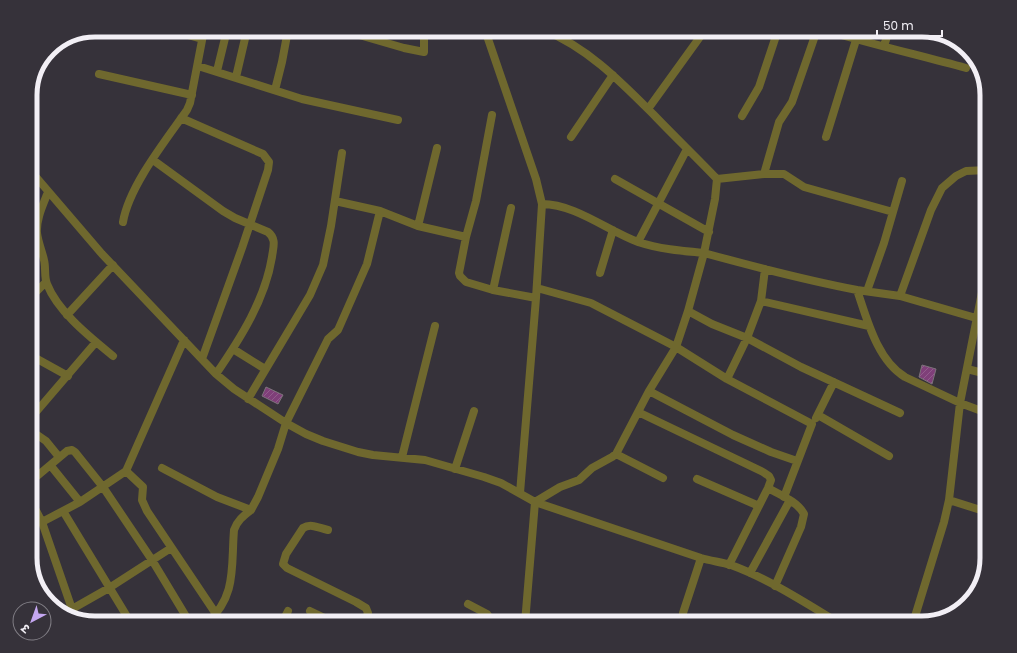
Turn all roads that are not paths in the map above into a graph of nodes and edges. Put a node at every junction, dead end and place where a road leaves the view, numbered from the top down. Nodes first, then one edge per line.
1 (195, 37) edge
2 (224, 37) edge
3 (245, 37) edge
4 (287, 37) edge
5 (366, 37) edge
6 (424, 37) edge
7 (488, 37) edge
8 (559, 37) edge
9 (700, 37) edge
10 (776, 37) edge
11 (815, 37) edge
12 (846, 37) edge
13 (887, 37) edge
14 (202, 39) joint
15 (856, 40) junction
16 (884, 46) junction
17 (198, 66) junction
18 (966, 68) dead end
19 (217, 72) junction
20 (99, 74) dead end
21 (613, 75) junction
22 (236, 77) junction
23 (275, 90) junction
24 (192, 95) junction
25 (648, 109) junction
26 (492, 115) dead end
27 (742, 116) dead end
28 (181, 118) junction
29 (398, 120) dead end
30 (571, 137) dead end
31 (826, 137) dead end
32 (437, 148) dead end
33 (687, 149) junction
34 (342, 153) dead end
35 (153, 160) junction
36 (980, 170) edge
37 (764, 174) junction
38 (615, 179) dead end
39 (717, 179) junction
40 (902, 181) dead end
41 (37, 182) edge
42 (48, 192) junction
43 (335, 200) junction
44 (659, 203) junction
45 (542, 204) junction
46 (511, 208) dead end
47 (380, 211) junction
48 (893, 212) junction
49 (123, 222) dead end
50 (250, 224) junction
51 (418, 226) junction
52 (612, 230) junction
53 (709, 232) junction
54 (466, 237) junction
55 (638, 242) junction
56 (704, 253) junction
57 (113, 265) junction
58 (765, 269) junction
59 (600, 273) dead end
60 (46, 282) junction
61 (537, 288) junction
62 (492, 290) junction
63 (857, 290) junction
64 (37, 291) edge
65 (867, 291) junction
66 (900, 296) junction
67 (536, 298) junction
68 (980, 299) edge
69 (760, 302) junction
70 (688, 311) junction
71 (67, 314) junction
72 (976, 318) junction
73 (435, 326) dead end
74 (870, 326) junction
75 (747, 338) junction
76 (184, 340) junction
77 (96, 342) junction
78 (676, 347) junction
79 (233, 349) junction
80 (113, 356) dead end
81 (37, 358) edge
82 (202, 359) junction
83 (265, 369) junction
84 (967, 369) junction
85 (980, 372) edge
86 (216, 374) junction
87 (68, 376) junction
88 (727, 379) junction
89 (834, 382) junction
90 (649, 391) junction
91 (248, 399) junction
92 (960, 403) junction
93 (474, 410) dead end
94 (980, 410) edge
95 (37, 411) edge
96 (638, 412) junction
97 (900, 413) dead end
98 (818, 415) junction
99 (286, 423) junction
100 (812, 424) junction
101 (37, 434) edge
102 (616, 454) junction
103 (889, 456) dead end
104 (59, 457) junction
105 (402, 457) junction
106 (797, 461) junction
107 (51, 466) junction
108 (162, 468) dead end
109 (455, 469) junction
110 (126, 471) junction
111 (37, 477) edge
112 (663, 478) dead end
113 (697, 479) dead end
114 (103, 487) junction
115 (768, 488) junction
116 (520, 493) junction
117 (787, 499) junction
118 (949, 500) junction
119 (80, 502) junction
120 (535, 502) junction
121 (759, 506) junction
122 (251, 510) junction
123 (980, 510) edge
124 (63, 511) junction
125 (37, 512) edge
126 (42, 522) junction
127 (328, 530) dead end
128 (171, 548) junction
129 (701, 558) junction
130 (152, 560) junction
131 (729, 565) junction
132 (750, 573) junction
133 (775, 586) junction
134 (109, 588) junction
135 (468, 604) dead end
136 (72, 609) junction
137 (288, 611) dead end
138 (310, 611) dead end
139 (74, 612) edge
140 (683, 613) dead end
141 (216, 614) joint
142 (127, 616) edge
143 (186, 616) edge
144 (286, 616) edge
145 (320, 616) edge
146 (367, 616) edge
147 (488, 616) edge
148 (526, 616) edge
149 (827, 616) edge
150 (915, 616) edge

1 - 14 street
2 - 19 street
3 - 22 street
4 - 23 street
5 - 6 street
7 - 45 street
8 - 21 street
9 - 25 street
10 - 27 street
11 - 37 street
12 - 15 street
13 - 16 street
14 - 17 street
15 - 16 street
15 - 31 street
16 - 18 street
17 - 19 street
17 - 24 street
19 - 22 street
20 - 24 street
21 - 25 street
21 - 30 street
22 - 23 street
23 - 29 street
24 - 28 street
25 - 33 street
26 - 54 street
28 - 35 street
28 - 50 street
32 - 51 street
33 - 39 street
33 - 44 street
34 - 43 street
35 - 49 street
35 - 50 street
36 - 66 street
37 - 39 street
37 - 48 street
38 - 44 street
39 - 53 street
40 - 48 street
41 - 42 street
42 - 57 street
42 - 60 street
43 - 47 street
43 - 83 street
44 - 53 street
44 - 55 street
45 - 52 street
45 - 61 street
46 - 62 street
47 - 51 street
47 - 99 street
48 - 65 street
50 - 79 street
50 - 82 street
51 - 54 street
52 - 55 street
52 - 59 street
53 - 56 street
54 - 62 street
55 - 56 street
56 - 58 street
56 - 70 street
57 - 71 street
57 - 76 street
58 - 63 street
58 - 69 street
60 - 64 street
60 - 71 street
61 - 67 street
61 - 78 street
62 - 67 street
63 - 65 street
63 - 74 street
65 - 66 street
66 - 72 street
67 - 116 street
68 - 72 street
69 - 74 street
69 - 75 street
70 - 75 street
70 - 78 street
71 - 77 street
72 - 84 street
73 - 105 street
74 - 92 street
75 - 88 street
75 - 89 street
76 - 82 street
76 - 110 street
77 - 80 street
77 - 87 street
78 - 88 street
78 - 90 street
79 - 83 street
79 - 86 street
81 - 87 street
82 - 86 street
83 - 91 street
84 - 85 street
84 - 92 street
86 - 91 street
87 - 95 street
88 - 100 street
89 - 97 street
89 - 98 street
90 - 96 street
90 - 106 street
91 - 99 street
92 - 94 street
92 - 118 street
93 - 109 street
96 - 102 street
96 - 115 street
98 - 100 street
98 - 103 street
99 - 105 street
99 - 122 street
100 - 106 street
101 - 104 street
102 - 112 street
102 - 120 street
104 - 107 street
104 - 114 street
105 - 109 street
106 - 117 street
107 - 111 street
107 - 119 street
108 - 122 street
109 - 116 street
110 - 114 street
110 - 128 street
113 - 121 street
114 - 119 street
114 - 130 street
115 - 117 street
115 - 121 street
116 - 120 street
117 - 132 street
117 - 133 street
118 - 123 street
118 - 150 street
119 - 124 street
120 - 129 street
120 - 148 street
121 - 131 street
122 - 141 street
124 - 126 street
124 - 134 street
125 - 126 street
126 - 136 street
127 - 146 street
128 - 130 street
128 - 141 street
129 - 131 street
129 - 140 street
130 - 134 street
130 - 143 street
131 - 132 street
132 - 133 street
133 - 149 street
134 - 136 street
134 - 142 street
135 - 147 street
136 - 139 street
137 - 144 street
138 - 145 street

